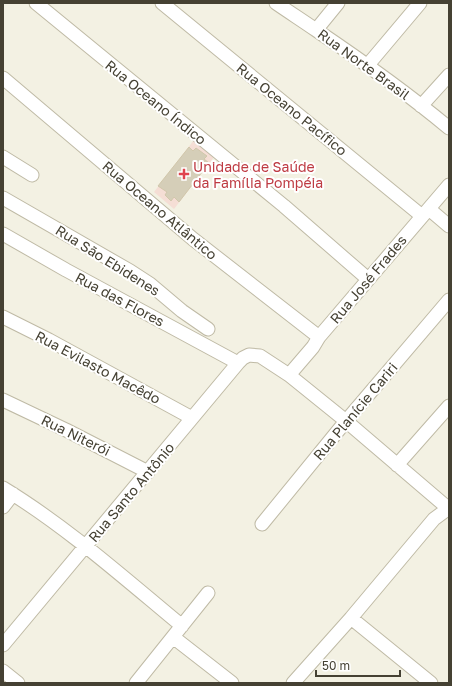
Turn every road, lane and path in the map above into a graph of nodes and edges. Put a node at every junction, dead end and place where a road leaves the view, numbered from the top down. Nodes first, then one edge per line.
1 (36, 3) edge
2 (162, 3) edge
3 (276, 3) edge
4 (338, 3) edge
5 (420, 3) edge
6 (316, 30) junction
7 (367, 66) junction
8 (449, 75) edge
9 (3, 78) edge
10 (421, 106) junction
11 (449, 128) edge
12 (3, 157) edge
13 (32, 175) dead end
14 (449, 185) edge
15 (3, 198) edge
16 (425, 213) junction
17 (449, 226) edge
18 (3, 234) edge
19 (368, 279) junction
20 (449, 300) edge
21 (3, 317) edge
22 (208, 329) dead end
23 (319, 337) junction
24 (238, 363) junction
25 (289, 375) junction
26 (3, 400) edge
27 (449, 406) edge
28 (192, 418) junction
29 (346, 421) junction
30 (397, 465) junction
31 (148, 472) junction
32 (8, 491) edge
33 (3, 507) edge
34 (449, 509) edge
35 (262, 524) dead end
36 (85, 547) junction
37 (208, 594) dead end
38 (351, 618) junction
39 (182, 626) junction
40 (173, 637) junction
41 (3, 645) edge
42 (3, 671) edge
43 (18, 683) edge
44 (136, 683) edge
45 (232, 683) edge
46 (293, 683) edge
47 (431, 683) edge

1 - 19 street, Rua Oceano Índico
2 - 16 street, Rua Oceano Pacífico
3 - 6 street, Rua Norte Brasil
4 - 6 street
5 - 7 street
6 - 7 street, Rua Norte Brasil
7 - 10 street, Rua Norte Brasil
8 - 10 street
9 - 23 street, Rua Oceano Atlântico
10 - 11 street, Rua Norte Brasil
12 - 13 street
14 - 16 street, Rua José Frades
15 - 22 street, Rua São Ebidenes
16 - 17 street, Rua Oceano Pacífico
16 - 19 street, Rua José Frades
18 - 24 street, Rua das Flores
19 - 23 street, Rua José Frades
20 - 29 street, Rua Planície Cariri
21 - 28 street, Rua Evilasto Macêdo
23 - 25 street, Rua José Frades
24 - 25 street, Rua Santo Antônio
24 - 28 street, Rua Santo Antônio
25 - 29 street
26 - 31 street, Rua Niterói
27 - 30 street
28 - 31 street, Rua Santo Antônio
29 - 30 street
29 - 35 street, Rua Planície Cariri
30 - 34 street
31 - 36 street, Rua Santo Antônio
32 - 33 street
32 - 36 street
34 - 38 street
36 - 39 street
36 - 41 street, Rua Santo Antônio
37 - 39 street
38 - 46 street
38 - 47 street
39 - 40 street
40 - 44 street
40 - 45 street
42 - 43 street

